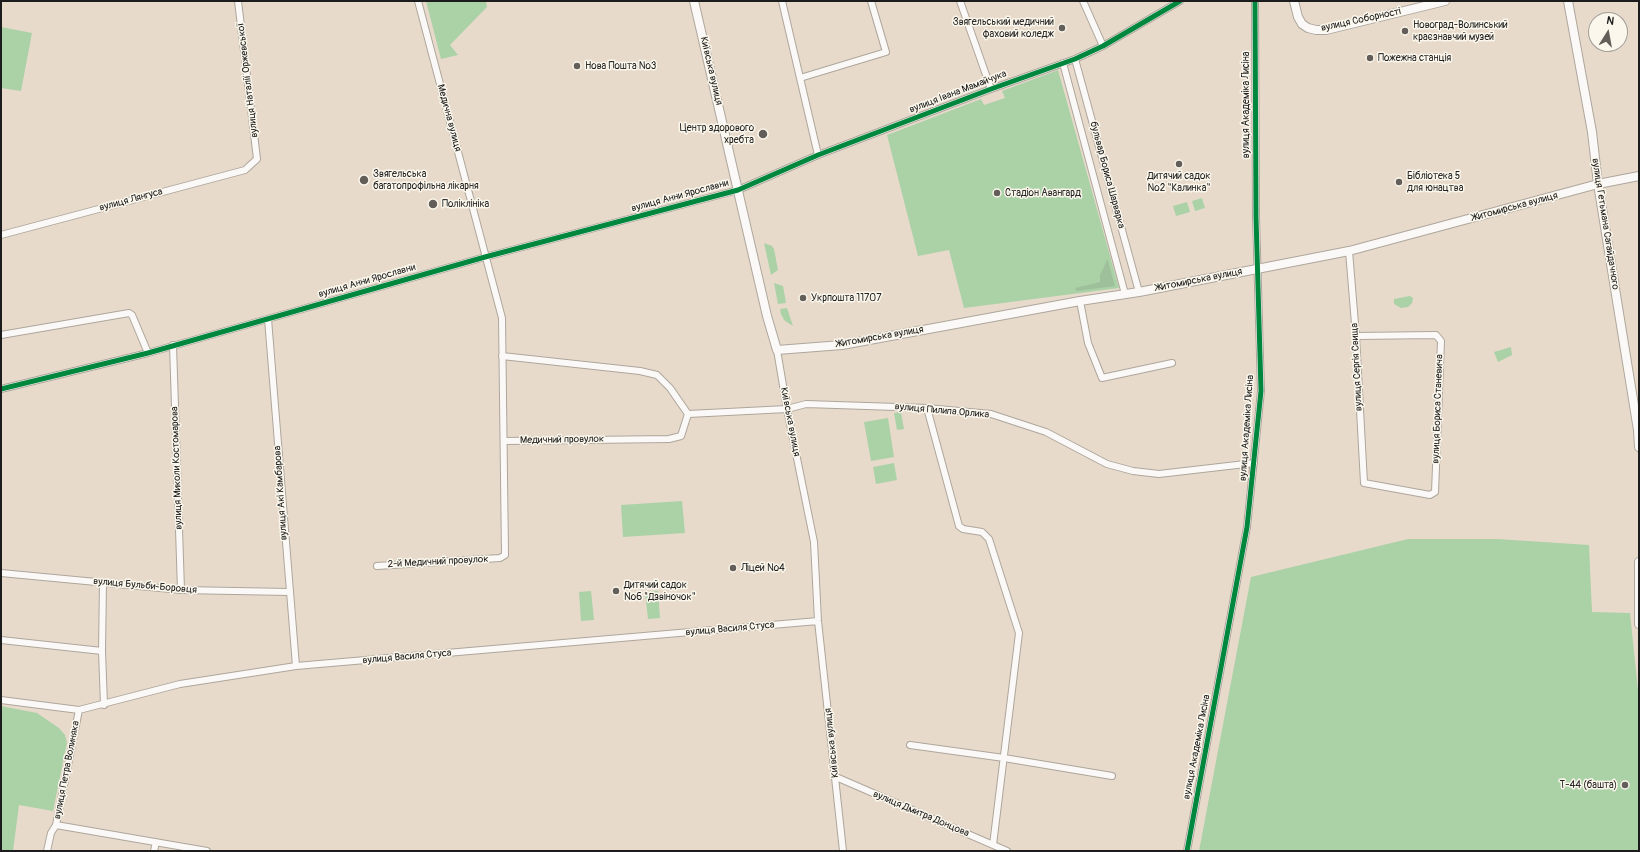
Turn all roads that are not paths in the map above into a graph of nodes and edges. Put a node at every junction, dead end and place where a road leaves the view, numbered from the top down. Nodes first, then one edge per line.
1 (238, 1) edge
2 (418, 1) edge
3 (694, 1) edge
4 (782, 1) edge
5 (872, 1) edge
6 (960, 1) edge
7 (1083, 1) edge
8 (1180, 1) edge
9 (1255, 1) edge
10 (1294, 1) edge
11 (1445, 1) edge
12 (1568, 1) edge
13 (1103, 46) junction
14 (1075, 59) junction
15 (1063, 63) junction
16 (800, 78) junction
17 (991, 89) junction
18 (818, 155) junction
19 (257, 160) joint
20 (1639, 176) edge
21 (1598, 184) junction
22 (738, 190) junction
23 (1, 235) edge
24 (1349, 251) junction
25 (486, 257) junction
26 (1258, 269) junction
27 (1139, 292) junction
28 (1125, 294) junction
29 (1080, 301) junction
30 (268, 319) junction
31 (1, 336) edge
32 (1356, 336) junction
33 (173, 345) junction
34 (777, 350) junction
35 (148, 353) junction
36 (502, 356) junction
37 (1172, 364) dead end
38 (1, 390) edge
39 (928, 408) junction
40 (787, 409) junction
41 (688, 414) junction
42 (1639, 430) edge
43 (504, 441) junction
44 (1639, 447) edge
45 (1254, 463) junction
46 (1364, 483) joint
47 (1639, 562) edge
48 (377, 566) dead end
49 (1639, 568) edge
50 (1, 573) edge
51 (103, 582) junction
52 (181, 590) junction
53 (289, 592) junction
54 (818, 621) junction
55 (1639, 622) edge
56 (1, 640) edge
57 (102, 651) junction
58 (296, 666) junction
59 (1, 700) edge
60 (104, 705) junction
61 (79, 710) junction
62 (910, 745) dead end
63 (1004, 758) junction
64 (1112, 776) dead end
65 (836, 777) junction
66 (56, 825) junction
67 (156, 842) junction
68 (996, 848) edge
69 (48, 851) edge
70 (154, 851) edge
71 (207, 851) edge
72 (843, 851) edge
73 (1007, 851) edge
74 (1187, 851) edge

1 - 19 street, вулиця Наталії Оржевської
2 - 25 street, Медична вулиця
3 - 22 main road, Київська вулиця
4 - 16 street
5 - 16 street
6 - 17 street
7 - 13 street
8 - 13 street, вулиця Івана Мамайчука
9 - 26 street, вулиця Академіка Лисіна
10 - 11 main road, вулиця Соборності
12 - 21 main road, вулиця Гетьмана Сагайдачного
13 - 14 street, вулиця Івана Мамайчука
14 - 15 street, вулиця Івана Мамайчука
14 - 27 street, бульвар Бориса Шарварка
15 - 17 street, вулиця Івана Мамайчука
15 - 28 street, бульвар Бориса Шарварка
16 - 18 street
17 - 18 street, вулиця Івана Мамайчука
18 - 22 street, вулиця Івана Мамайчука
19 - 23 street, вулиця Лянгуса
20 - 21 main road, Житомирська вулиця
21 - 24 main road, Житомирська вулиця
21 - 42 main road, вулиця Гетьмана Сагайдачного
22 - 25 street, вулиця Анни Ярославни
22 - 34 main road, Київська вулиця
24 - 26 main road, Житомирська вулиця
24 - 32 street, вулиця Сергія Свища
25 - 30 street, вулиця Анни Ярославни
25 - 36 street
26 - 27 main road, Житомирська вулиця
26 - 45 street, вулиця Академіка Лисіна
27 - 28 main road, Житомирська вулиця
28 - 29 main road, Житомирська вулиця
29 - 34 main road, Житомирська вулиця
29 - 37 street
30 - 33 street, вулиця Анни Ярославни
30 - 53 street, вулиця Акі Камбарова
31 - 35 street
32 - 46 street, вулиця Сергія Свища
32 - 46 street, вулиця Бориса Станевича
33 - 35 street, вулиця Анни Ярославни
33 - 52 street, вулиця Миколи Костомарова
34 - 40 street, Київська вулиця
35 - 38 street, вулиця Анни Ярославни
36 - 41 street
36 - 43 street
39 - 40 street, вулиця Пилипа Орлика
39 - 45 street, вулиця Пилипа Орлика
39 - 63 street
40 - 41 street
40 - 54 street, Київська вулиця
41 - 43 street, Медичний провулок
42 - 44 main road, вулиця Гетьмана Сагайдачного
43 - 48 street, 2-й Медичний провулок
45 - 74 street, вулиця Академіка Лисіна
47 - 49 main road
49 - 55 main road
50 - 51 street, вулиця Бульби-Боровця
51 - 52 street, вулиця Бульби-Боровця
51 - 57 street
52 - 53 street, вулиця Бульби-Боровця
53 - 58 street, вулиця Акі Камбарова
54 - 58 street, вулиця Василя Стуса
54 - 65 street, Київська вулиця
56 - 57 street
57 - 60 street
58 - 60 street, вулиця Василя Стуса
59 - 61 street, вулиця Василя Стуса
60 - 61 street, вулиця Василя Стуса
61 - 66 street, вулиця Петра Волиняка
62 - 63 street
63 - 64 street
63 - 68 street
65 - 68 street, вулиця Дмитра Донцова
65 - 72 street, Київська вулиця
66 - 67 street
66 - 69 street, вулиця Петра Волиняка
67 - 70 street
67 - 71 street
68 - 73 street, вулиця Дмитра Донцова

